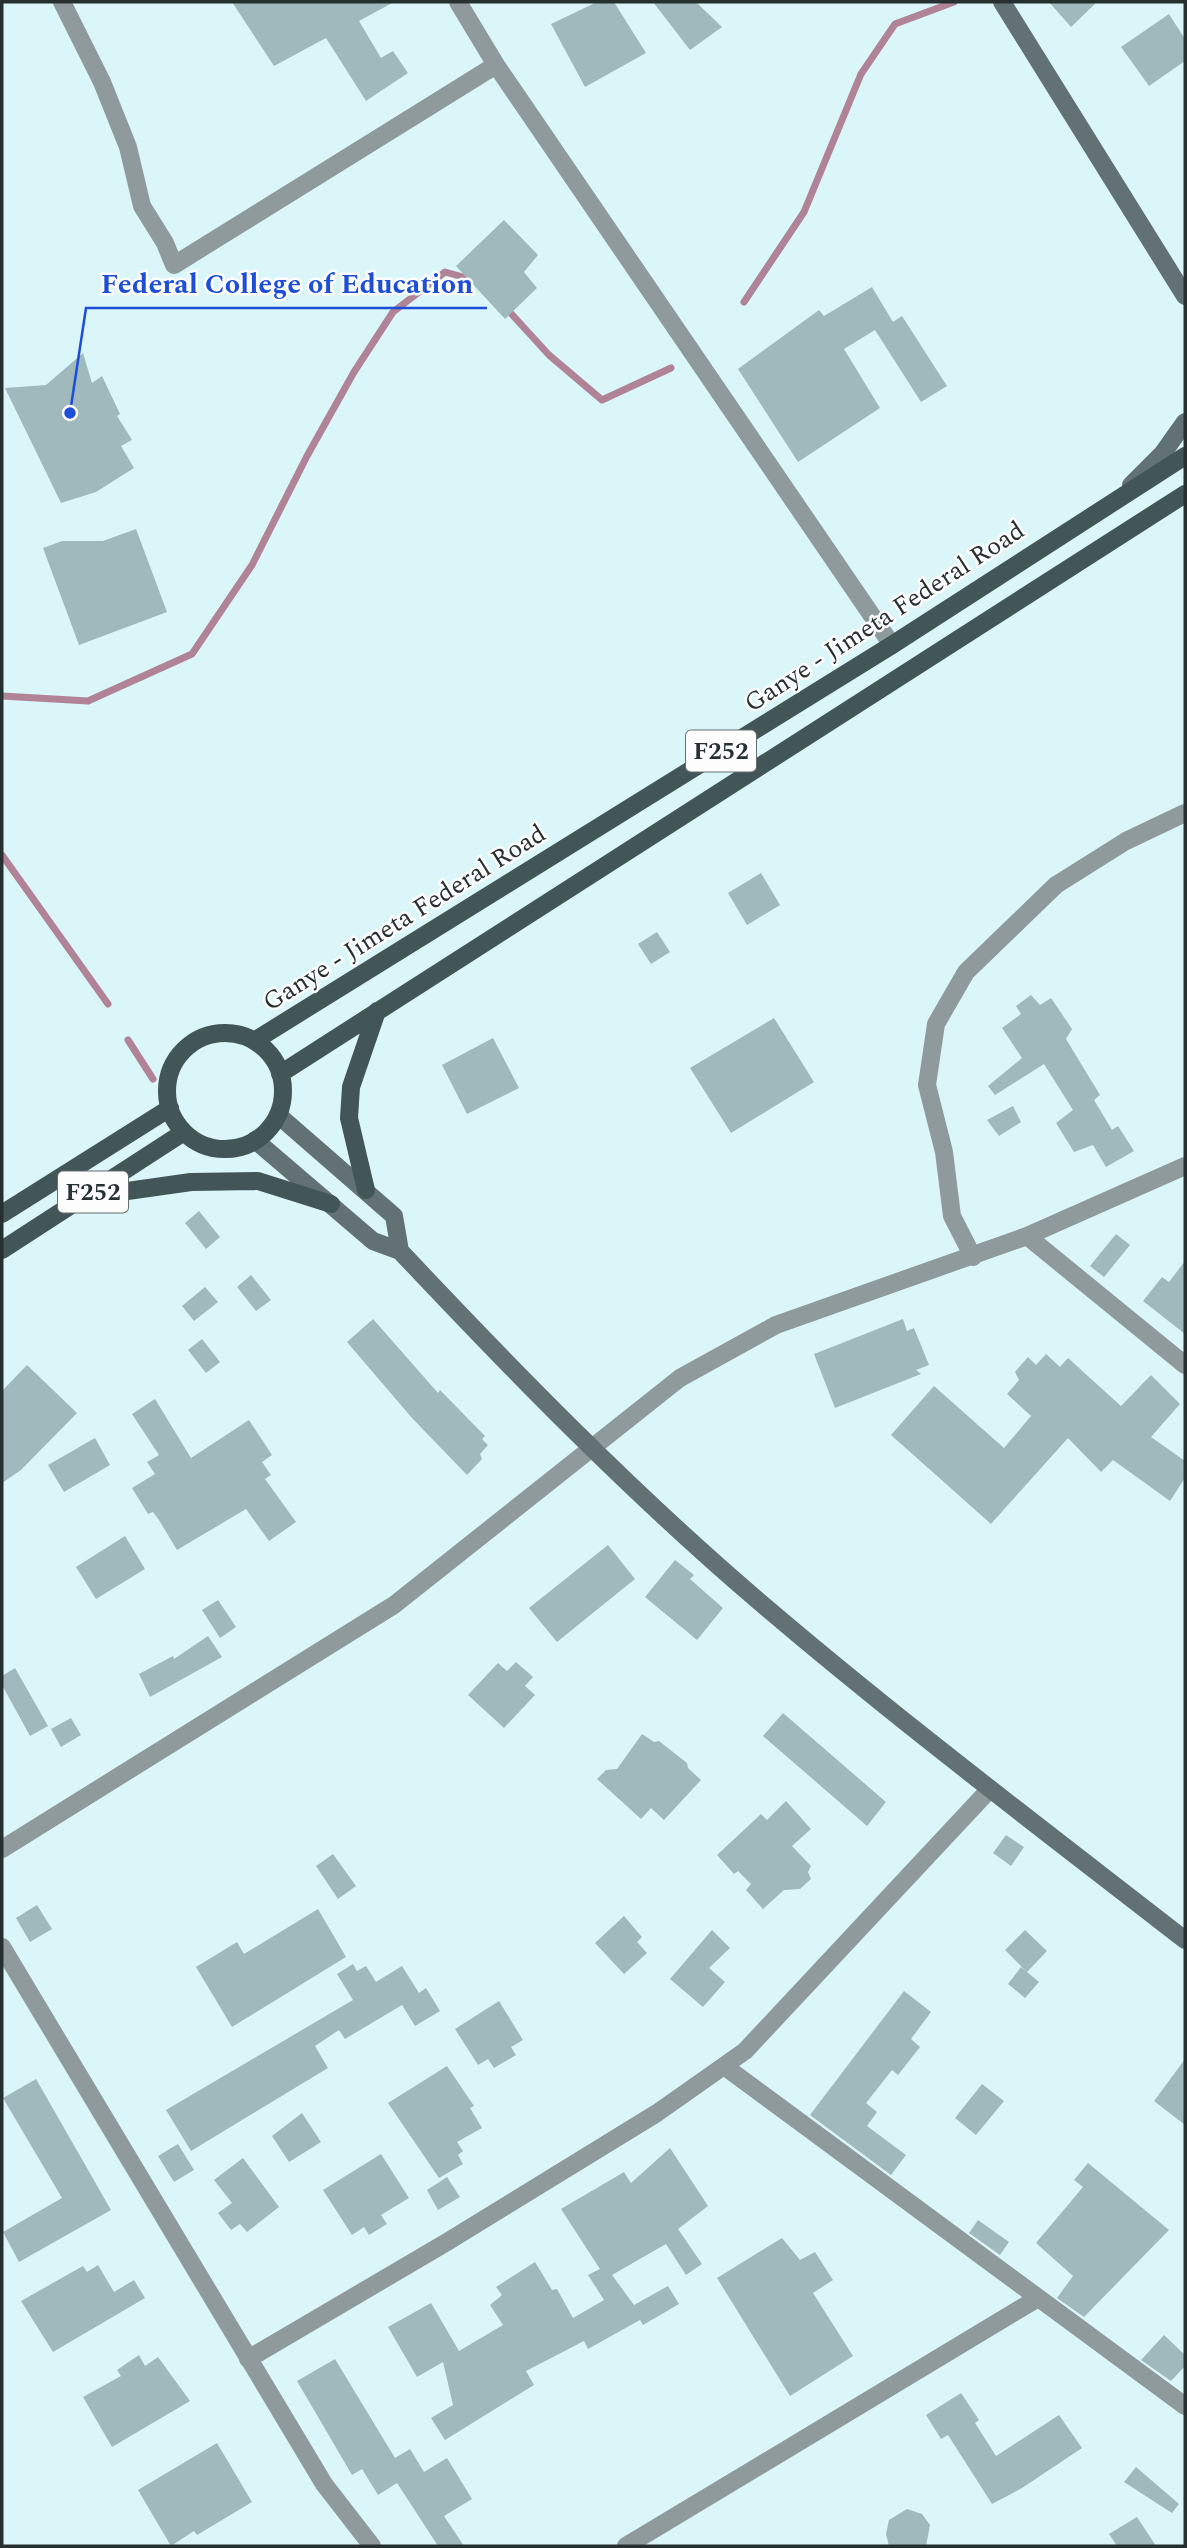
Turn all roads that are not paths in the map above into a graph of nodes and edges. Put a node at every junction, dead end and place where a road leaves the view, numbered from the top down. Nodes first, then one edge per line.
1 (62, 2) edge
2 (458, 2) edge
3 (1002, 2) edge
4 (496, 65) junction
5 (1184, 298) edge
6 (1185, 422) edge
7 (1185, 456) edge
8 (1185, 495) edge
9 (1112, 501) junction
10 (892, 645) junction
11 (1185, 813) edge
12 (377, 1011) junction
13 (254, 1041) junction
14 (280, 1074) junction
15 (170, 1108) junction
16 (278, 1115) junction
17 (184, 1132) junction
18 (255, 1140) junction
19 (1182, 1171) edge
20 (366, 1190) junction
21 (85, 1197) junction
22 (331, 1204) junction
23 (2, 1214) edge
24 (1027, 1236) junction
25 (2, 1250) edge
26 (400, 1251) junction
27 (973, 1257) junction
28 (1185, 1366) edge
29 (589, 1447) junction
30 (990, 1788) junction
31 (2, 1849) edge
32 (1185, 1940) edge
33 (2, 1947) edge
34 (724, 2066) junction
35 (1038, 2298) junction
36 (248, 2359) junction
37 (1185, 2406) edge
38 (372, 2546) edge
39 (626, 2546) edge

1 - 4 street
2 - 4 street
3 - 5 main road
4 - 10 street
6 - 9 main road
7 - 9 main road, Ganye - Jimeta Federal Road / F252
8 - 12 main road, F252
9 - 10 main road, Ganye - Jimeta Federal Road / F252
10 - 13 main road, Ganye - Jimeta Federal Road / F252
11 - 27 street
12 - 14 main road, F252
12 - 20 main road
13 - 14 main road
13 - 15 main road
14 - 16 main road
15 - 17 main road
15 - 23 main road, F252
16 - 18 main road
16 - 20 main road
17 - 18 main road
17 - 21 main road, F252
18 - 22 main road
19 - 24 street
20 - 26 main road
21 - 22 main road
21 - 25 main road, F252
22 - 26 main road
24 - 27 street
24 - 28 street
26 - 29 main road
27 - 29 street
29 - 30 main road
29 - 31 street
30 - 32 main road
30 - 34 street
33 - 36 street
34 - 35 street
34 - 36 street
35 - 37 street
35 - 39 street
36 - 38 street

